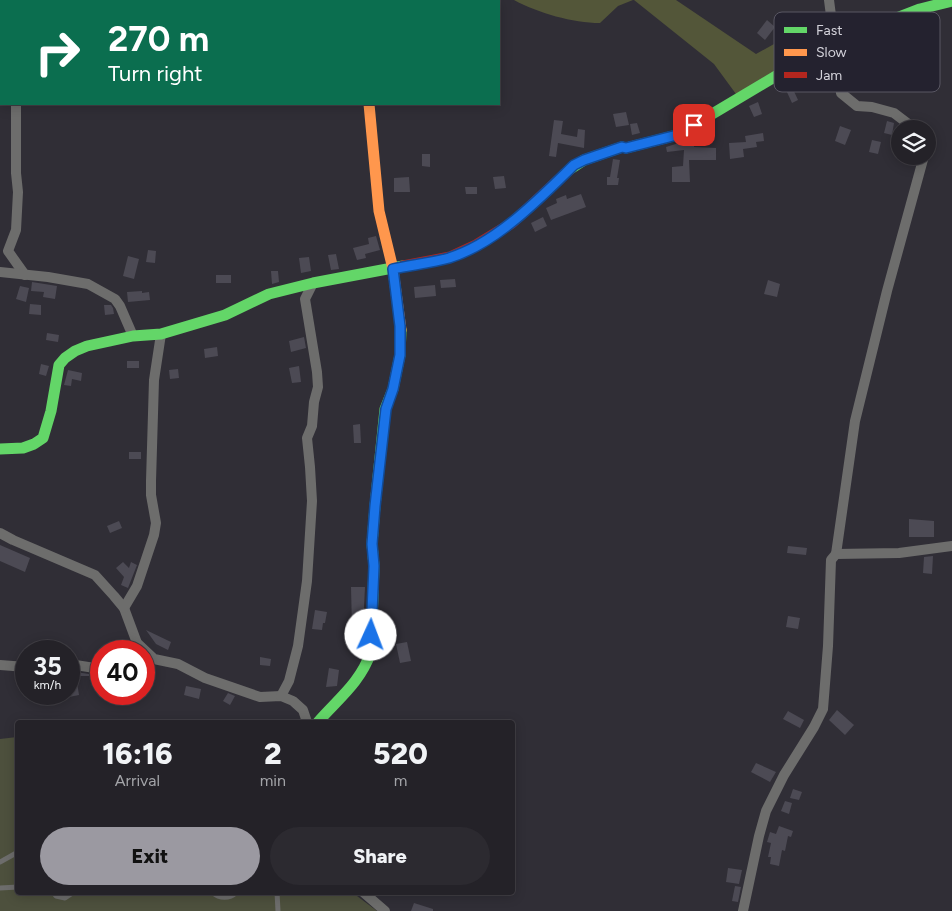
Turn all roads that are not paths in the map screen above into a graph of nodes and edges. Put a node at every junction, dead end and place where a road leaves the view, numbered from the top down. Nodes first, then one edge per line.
1 (952, 1) edge
2 (912, 12) edge
3 (774, 77) edge
4 (841, 92) edge
5 (16, 105) edge
6 (369, 105) edge
7 (904, 120) edge
8 (922, 165) edge
9 (393, 269) junction
10 (0, 272) edge
11 (25, 275) junction
12 (312, 283) junction
13 (161, 334) junction
14 (133, 336) junction
15 (0, 449) edge
16 (0, 533) edge
17 (952, 546) edge
18 (836, 554) junction
19 (124, 608) junction
20 (136, 640) edge
21 (155, 661) edge
22 (0, 665) edge
23 (15, 666) edge
24 (281, 696) junction
25 (306, 720) edge
26 (320, 720) edge
27 (15, 854) edge
28 (0, 862) edge
29 (15, 887) edge
30 (0, 888) edge
31 (55, 895) edge
32 (70, 895) edge
33 (218, 895) edge
34 (232, 895) edge
35 (277, 895) edge
36 (366, 895) edge
37 (278, 911) edge
38 (385, 911) edge
39 (743, 911) edge

1 - 2 street
3 - 9 street
4 - 7 street
5 - 11 street
6 - 9 street
8 - 18 street
9 - 12 street
9 - 26 street
10 - 11 street
11 - 14 street
12 - 13 street
12 - 24 street
13 - 14 street
13 - 19 street
14 - 15 street
16 - 19 street
17 - 18 street
18 - 39 street
19 - 20 street
21 - 24 street
22 - 23 street
24 - 25 street
27 - 28 lane
29 - 30 lane
31 - 32 lane
33 - 34 lane
35 - 37 lane
36 - 38 street

